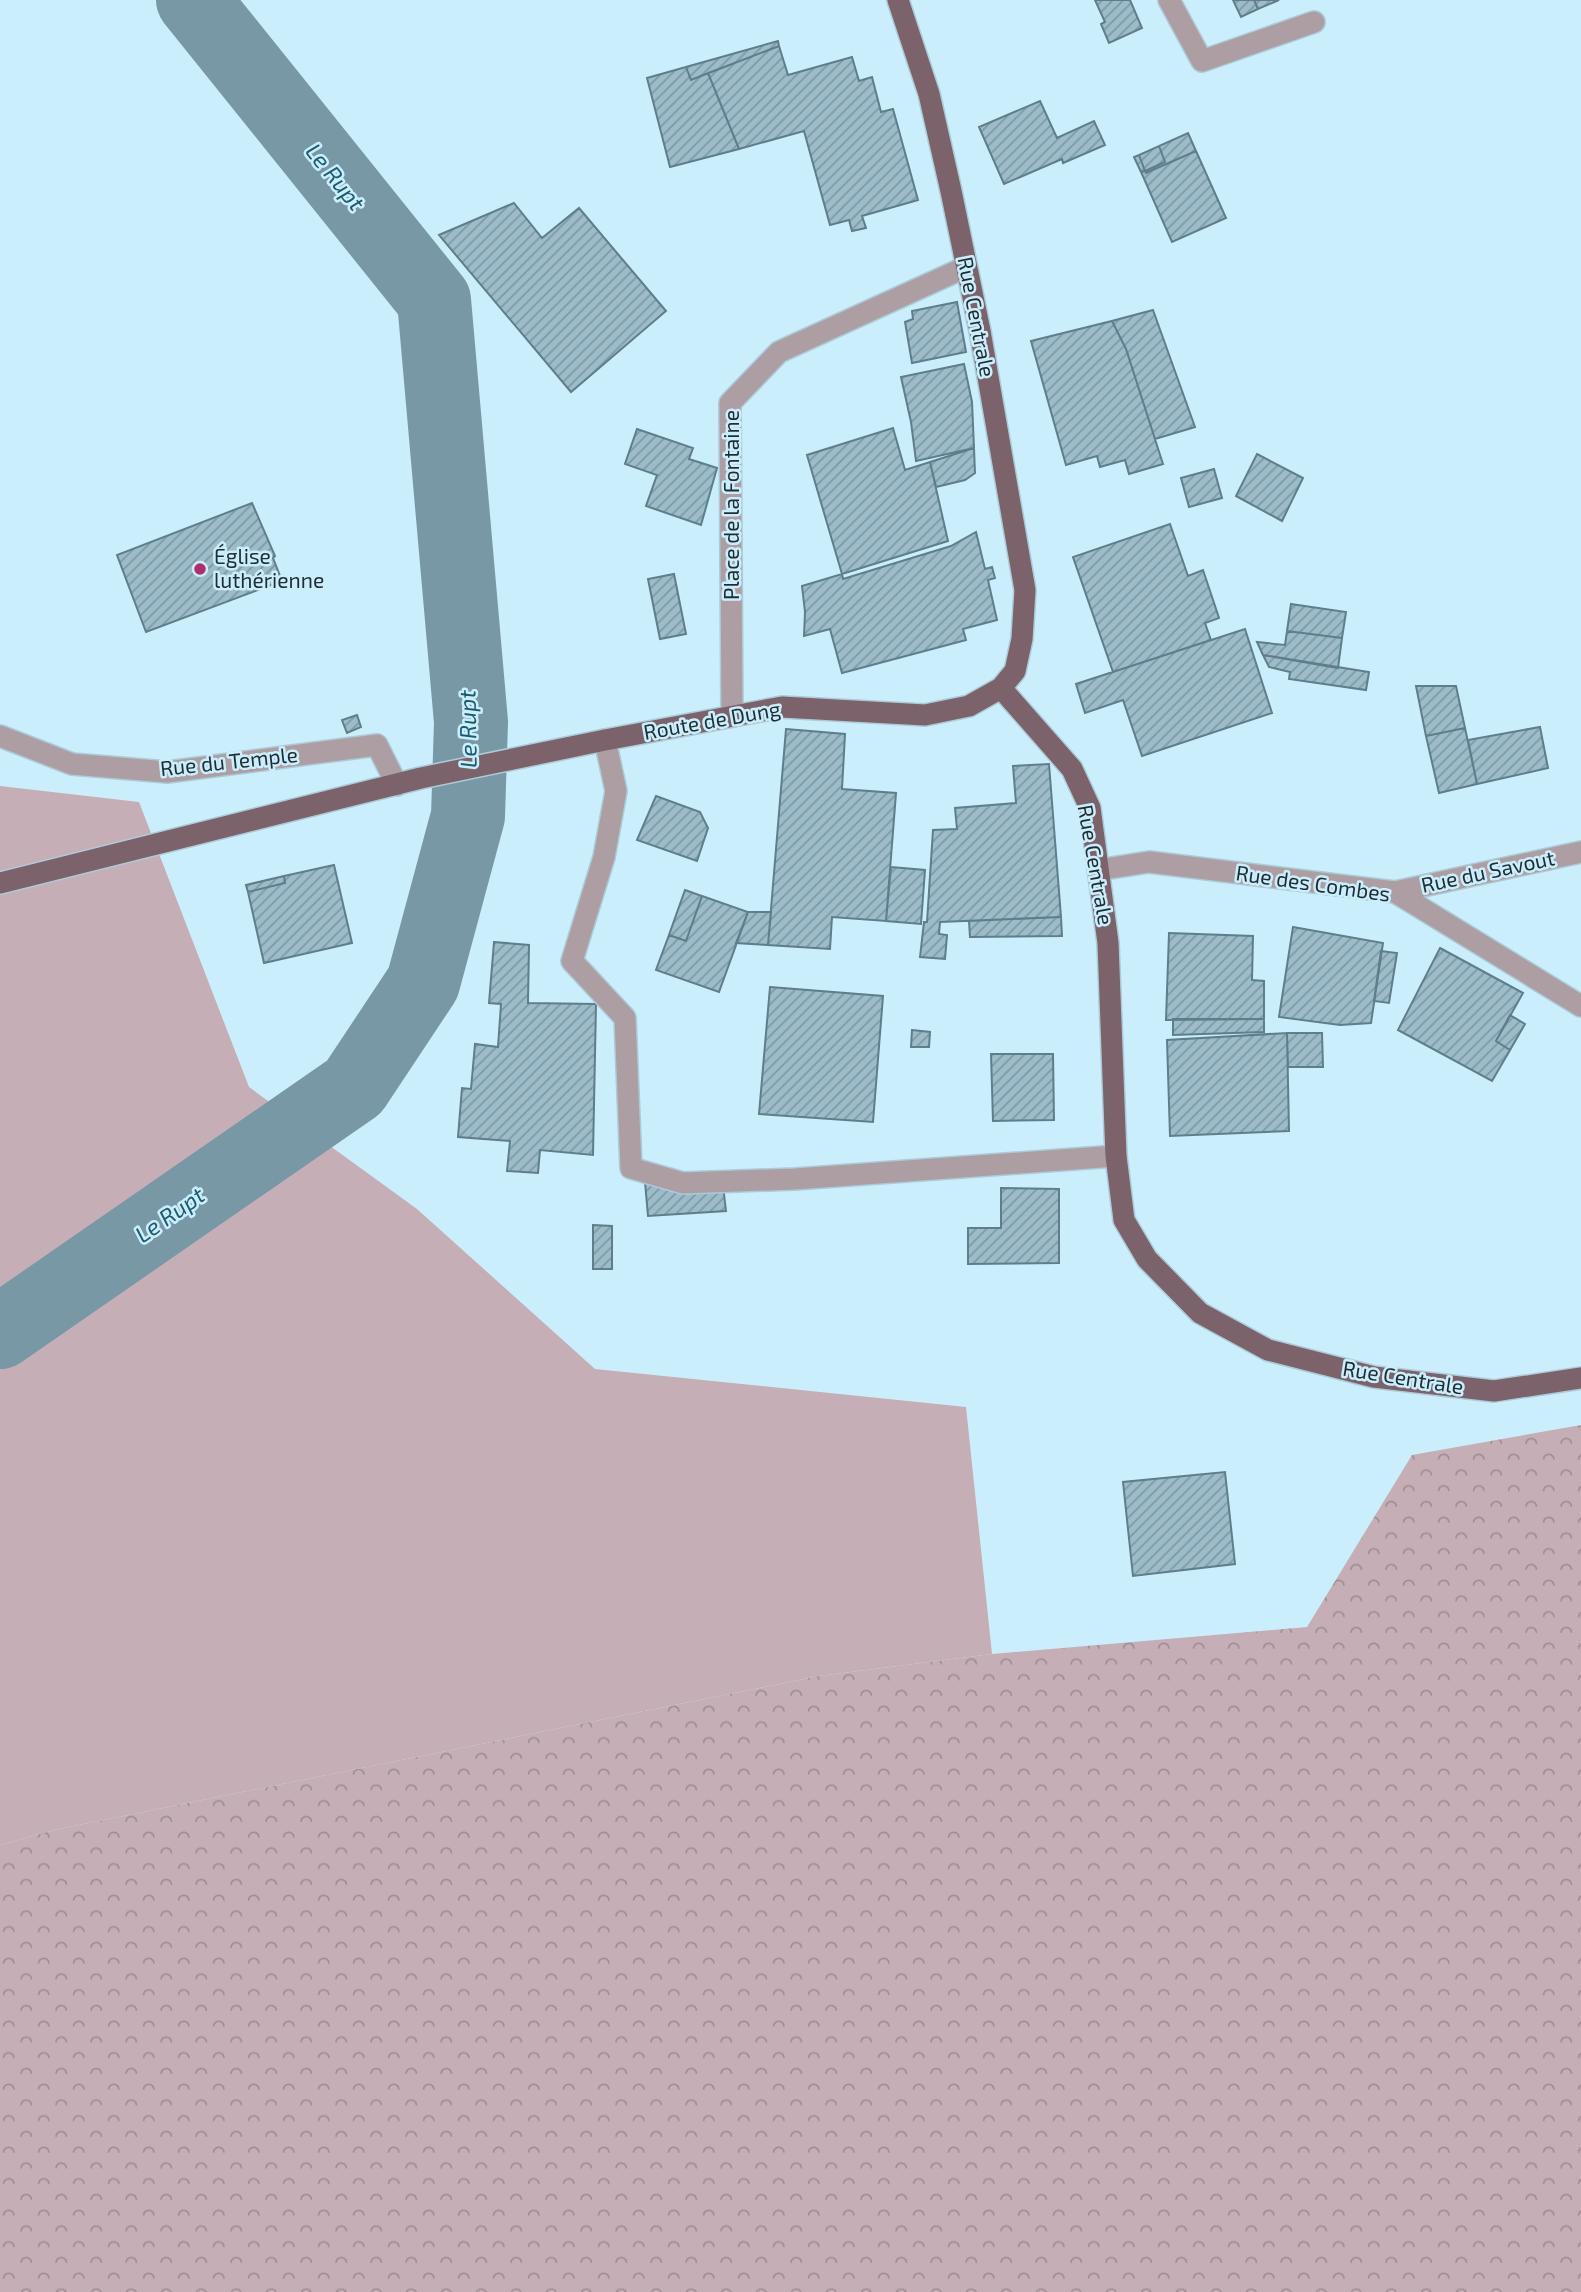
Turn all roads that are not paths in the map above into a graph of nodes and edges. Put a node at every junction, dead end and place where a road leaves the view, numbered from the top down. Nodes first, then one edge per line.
1 (898, 0) edge
2 (1169, 0) edge
3 (1314, 22) dead end
4 (967, 267) junction
5 (1001, 688) junction
6 (732, 716) junction
7 (0, 736) edge
8 (605, 740) junction
9 (397, 785) junction
10 (1581, 852) edge
11 (1098, 870) junction
12 (0, 883) edge
13 (1395, 892) junction
14 (1581, 1006) edge
15 (1116, 1156) junction
16 (1581, 1378) edge

1 - 4 main road, Rue Centrale
2 - 3 street
4 - 5 main road, Rue Centrale
4 - 6 street, Place de la Fontaine
5 - 6 main road, Route de Dung
5 - 11 main road, Rue Centrale
6 - 8 main road, Route de Dung
7 - 9 street, Rue du Temple
8 - 9 main road, Route de Dung
8 - 15 street
9 - 12 main road, Route de Dung
10 - 13 street, Rue du Savout
11 - 13 street, Rue des Combes
11 - 15 main road, Rue Centrale
13 - 14 street, Rue des Combes
15 - 16 main road, Rue Centrale

